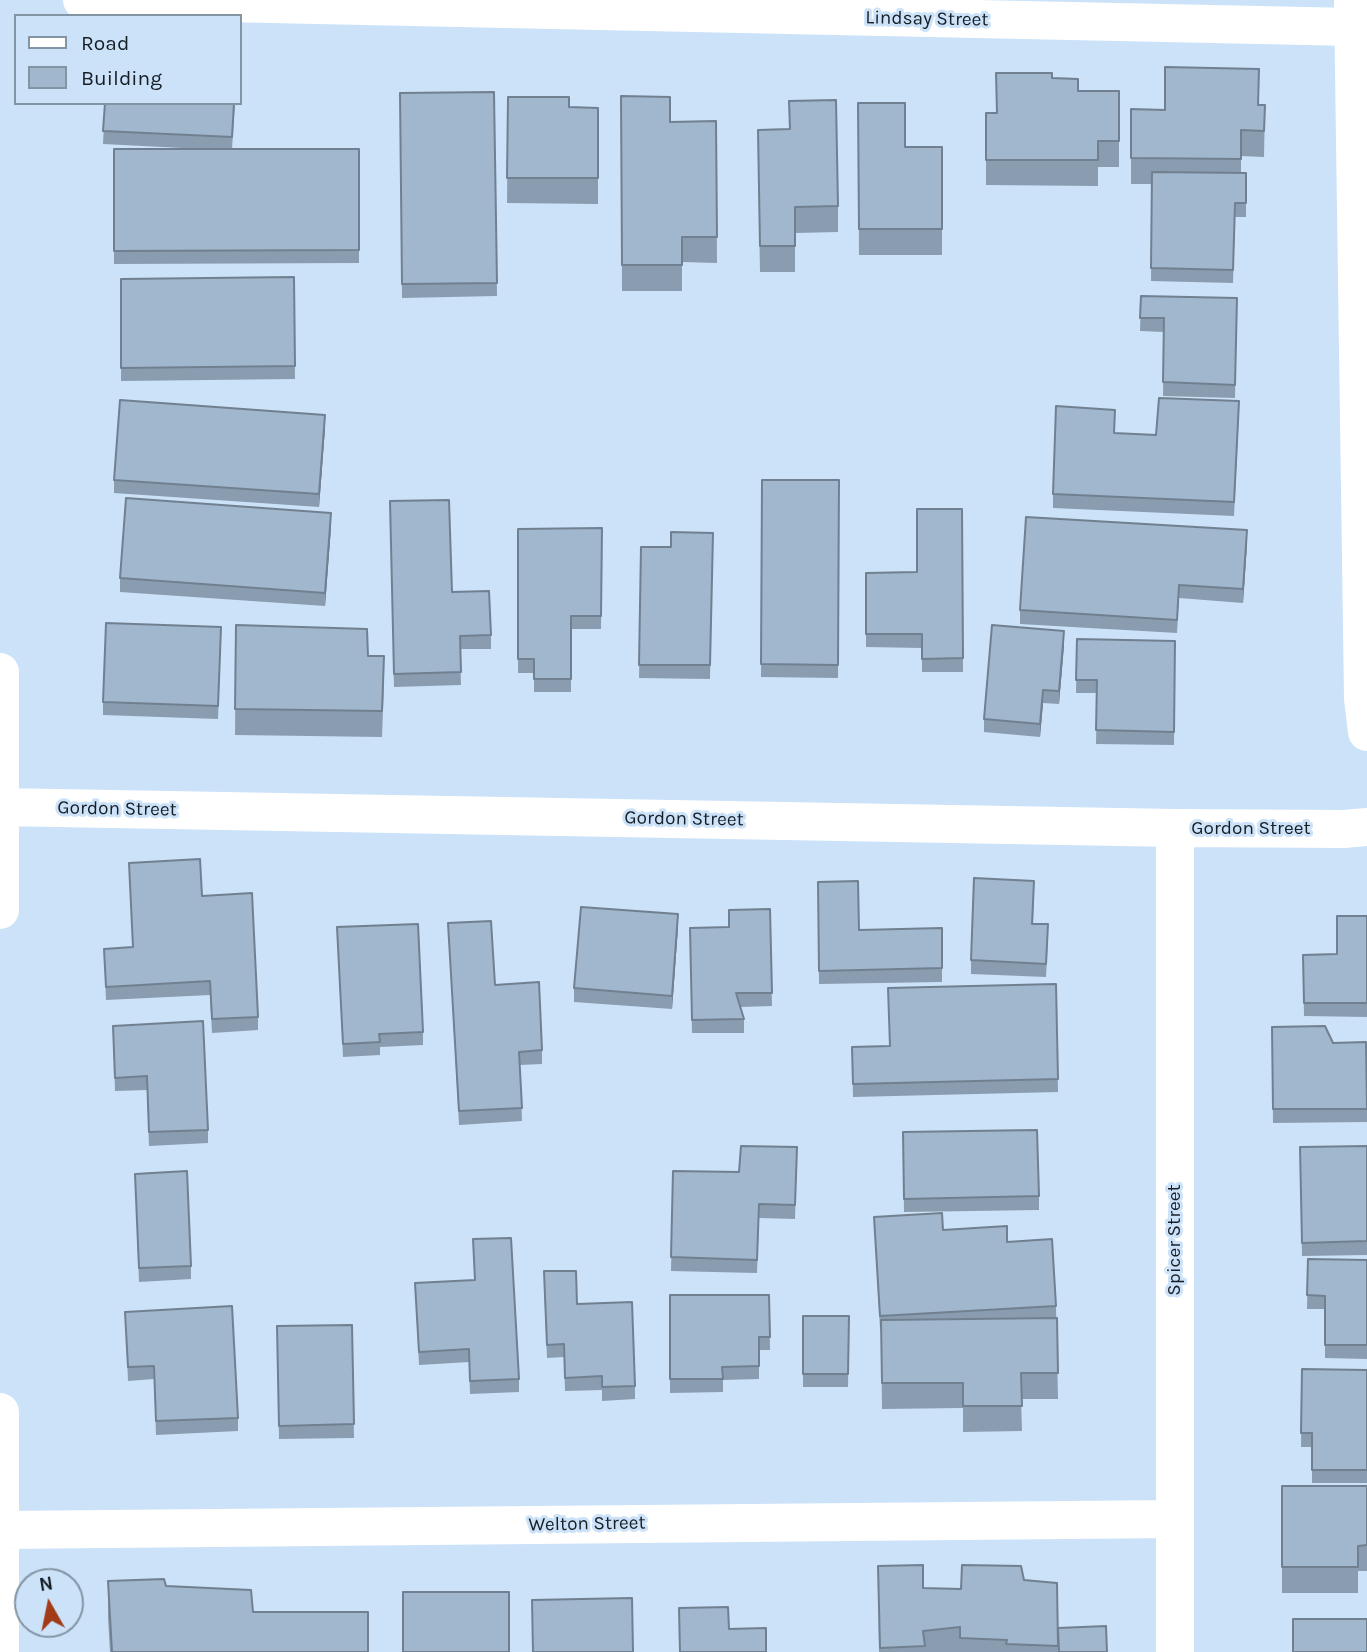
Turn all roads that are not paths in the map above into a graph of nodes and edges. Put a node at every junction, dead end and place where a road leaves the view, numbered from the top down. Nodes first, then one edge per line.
1 (82, 0) edge
2 (1353, 13) edge
3 (0, 672) edge
4 (1367, 732) edge
5 (1, 807) edge
6 (1367, 827) edge
7 (1175, 828) junction
8 (0, 910) edge
9 (0, 1412) edge
10 (1174, 1519) junction
11 (1, 1530) edge
12 (0, 1652) edge
13 (1175, 1652) edge

1 - 2 street, Lindsay Street
2 - 4 street
3 - 5 street
5 - 7 street, Gordon Street
5 - 8 street
6 - 7 street, Gordon Street
7 - 10 street, Spicer Street
9 - 11 street
10 - 11 street, Welton Street
10 - 13 street, Spicer Street
11 - 12 street

